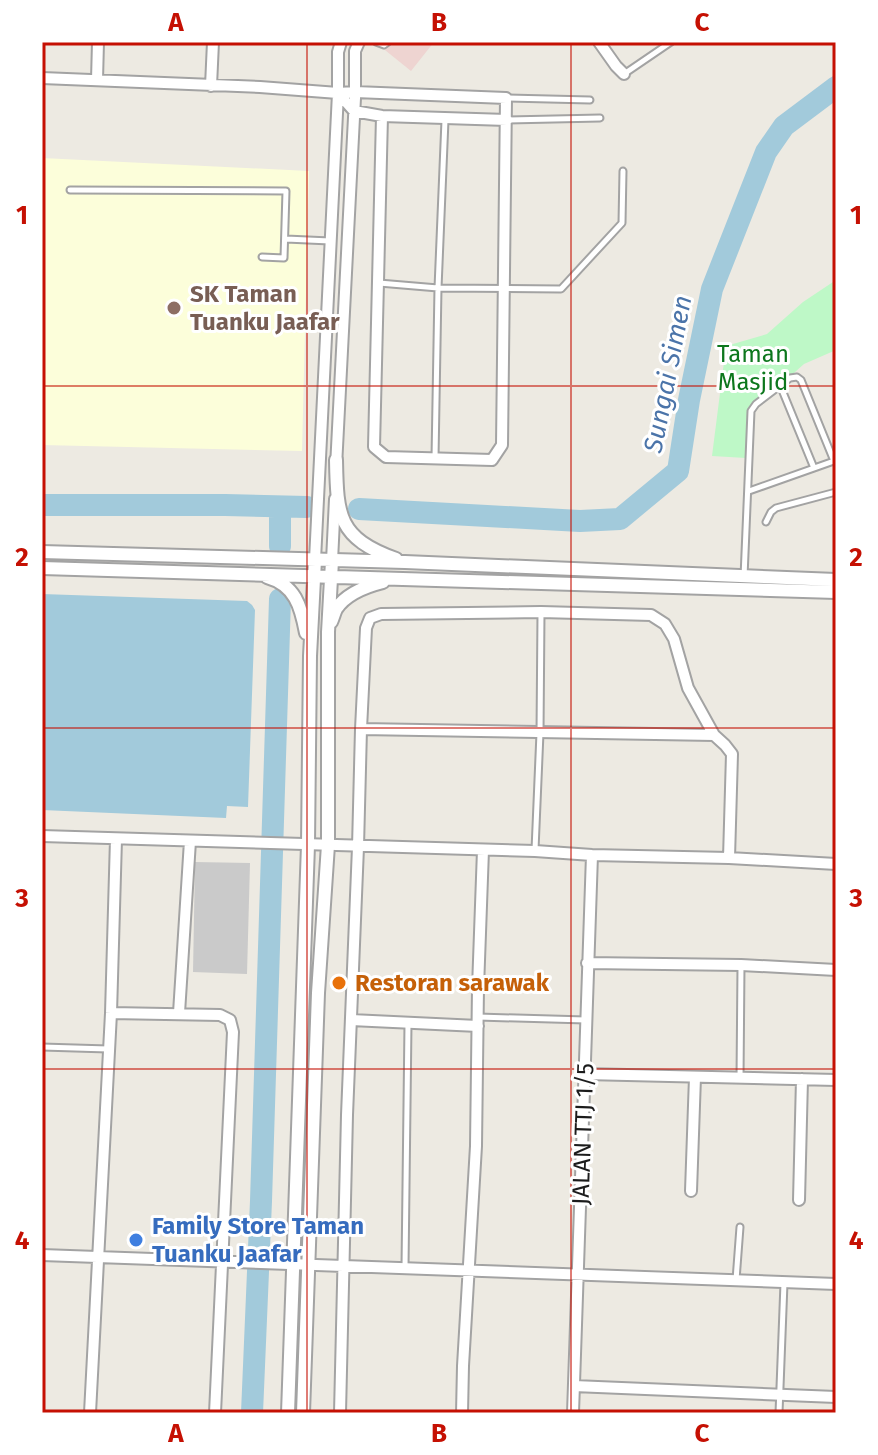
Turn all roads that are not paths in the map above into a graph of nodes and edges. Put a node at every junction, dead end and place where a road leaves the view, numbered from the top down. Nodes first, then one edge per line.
1 (98, 42) edge
2 (213, 42) edge
3 (341, 42) edge
4 (359, 42) edge
5 (376, 42) edge
6 (388, 42) edge
7 (599, 42) edge
8 (671, 42) edge
9 (624, 74) joint
10 (42, 78) edge
11 (97, 80) junction
12 (211, 86) junction
13 (355, 92) junction
14 (338, 93) junction
15 (506, 98) junction
16 (590, 100) dead end
17 (354, 111) junction
18 (382, 116) junction
19 (445, 118) junction
20 (600, 118) dead end
21 (507, 120) junction
22 (623, 171) dead end
23 (70, 190) dead end
24 (286, 239) junction
25 (331, 241) junction
26 (262, 257) dead end
27 (379, 283) junction
28 (438, 288) junction
29 (504, 289) junction
30 (780, 385) junction
31 (435, 459) junction
32 (336, 460) junction
33 (835, 461) edge
34 (814, 468) junction
35 (749, 491) junction
36 (836, 492) edge
37 (766, 522) dead end
38 (42, 552) edge
39 (315, 560) junction
40 (332, 561) junction
41 (405, 562) junction
42 (42, 568) edge
43 (646, 572) junction
44 (256, 574) junction
45 (314, 576) junction
46 (331, 576) junction
47 (745, 576) junction
48 (398, 578) junction
49 (836, 580) edge
50 (646, 586) junction
51 (743, 590) junction
52 (836, 592) edge
53 (541, 612) junction
54 (328, 632) junction
55 (310, 656) junction
56 (361, 729) junction
57 (540, 733) junction
58 (714, 735) junction
59 (42, 836) edge
60 (116, 839) junction
61 (190, 841) junction
62 (308, 845) junction
63 (328, 845) junction
64 (358, 847) junction
65 (483, 850) junction
66 (535, 851) junction
67 (592, 855) junction
68 (729, 858) junction
69 (836, 864) edge
70 (587, 963) junction
71 (741, 965) junction
72 (836, 970) edge
73 (111, 1013) junction
74 (179, 1013) junction
75 (351, 1020) junction
76 (587, 1020) junction
77 (478, 1021) junction
78 (408, 1023) junction
79 (42, 1047) edge
80 (109, 1049) junction
81 (585, 1074) junction
82 (695, 1077) junction
83 (740, 1079) junction
84 (802, 1079) junction
85 (836, 1080) edge
86 (691, 1191) dead end
87 (799, 1200) dead end
88 (740, 1227) dead end
89 (42, 1255) edge
90 (99, 1256) junction
91 (228, 1260) junction
92 (292, 1263) junction
93 (308, 1264) junction
94 (343, 1265) junction
95 (405, 1267) junction
96 (469, 1270) junction
97 (577, 1274) junction
98 (736, 1280) junction
99 (785, 1282) junction
100 (836, 1284) edge
101 (574, 1386) junction
102 (779, 1396) junction
103 (836, 1397) edge
104 (90, 1413) edge
105 (215, 1413) edge
106 (288, 1413) edge
107 (303, 1413) edge
108 (340, 1413) edge
109 (462, 1413) edge
110 (573, 1413) edge
111 (779, 1413) edge

1 - 11 street
2 - 12 street
3 - 14 street
4 - 13 street
5 - 6 lane
7 - 9 street
8 - 9 lane
10 - 11 street
11 - 12 street
12 - 14 street
13 - 14 street
13 - 15 street
13 - 17 street
14 - 17 street
14 - 25 street
15 - 16 lane
15 - 21 street
17 - 18 street
17 - 32 street
18 - 19 street
18 - 27 street
19 - 21 street
19 - 28 lane
20 - 21 lane
21 - 29 street
22 - 29 lane
23 - 24 lane
24 - 25 lane
24 - 26 lane
25 - 39 street
27 - 28 lane
27 - 31 street
28 - 29 lane
28 - 31 lane
29 - 31 street
30 - 33 lane
30 - 34 lane
30 - 35 lane
32 - 40 street
32 - 41 street
33 - 34 lane
34 - 35 lane
35 - 47 lane
36 - 37 lane
38 - 39 street
39 - 40 street
39 - 45 street
40 - 41 street
40 - 46 street
41 - 43 street
42 - 44 street
43 - 47 street
43 - 50 street
44 - 45 street
44 - 55 street
45 - 46 street
45 - 55 street
46 - 48 street
46 - 54 street
47 - 49 street
47 - 51 lane
48 - 50 street
48 - 54 street
50 - 51 street
51 - 52 street
53 - 56 street
53 - 57 lane
53 - 58 street
54 - 63 street
55 - 62 street
56 - 57 street
56 - 64 street
57 - 58 street
57 - 66 lane
58 - 68 street
59 - 60 street
60 - 61 street
60 - 73 street
61 - 62 street
61 - 74 street
62 - 63 street
62 - 92 street
63 - 64 street
63 - 93 street
64 - 65 street
64 - 75 street
65 - 66 street
65 - 77 street
66 - 67 street
67 - 68 street
67 - 70 street, JALAN TTJ 1/5
68 - 69 street
70 - 71 street
70 - 76 street, JALAN TTJ 1/5
71 - 72 street
71 - 83 lane
73 - 74 street
73 - 80 street
74 - 91 street
75 - 78 street
75 - 94 street
76 - 77 lane
76 - 81 street, JALAN TTJ 1/5
77 - 78 street
77 - 96 street
78 - 95 lane
79 - 80 lane
80 - 90 street
81 - 82 street
81 - 97 street, JALAN TTJ 1/5
82 - 83 street
82 - 86 street
83 - 84 street
84 - 85 street
84 - 87 street
88 - 98 lane
89 - 90 street
90 - 91 street
90 - 104 street
91 - 92 street
91 - 105 street
92 - 93 street
92 - 106 street
93 - 94 street
93 - 107 street
94 - 95 street
94 - 108 street
95 - 96 street
96 - 97 street
96 - 109 street
97 - 98 street
97 - 101 street, JALAN TTJ 1/5
98 - 99 street
99 - 100 street
99 - 102 lane
101 - 102 street
101 - 110 street, JALAN TTJ 1/5
102 - 103 street
102 - 111 lane

